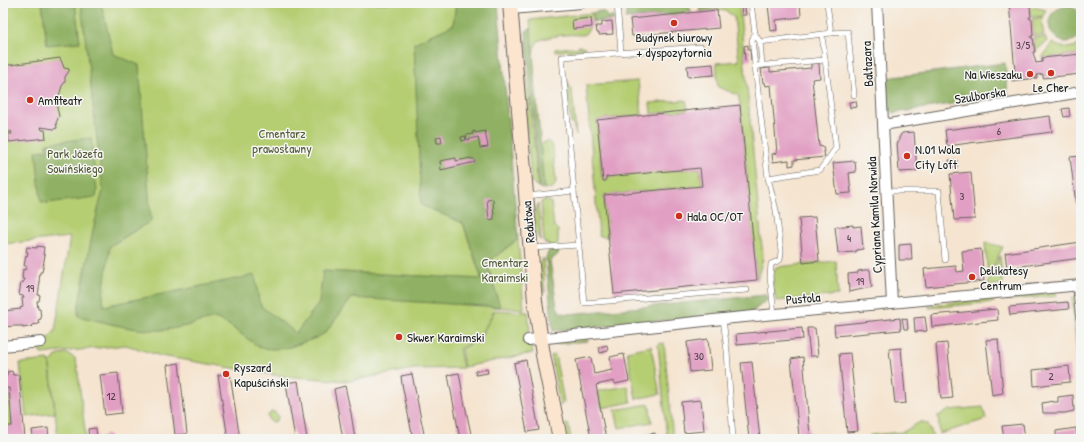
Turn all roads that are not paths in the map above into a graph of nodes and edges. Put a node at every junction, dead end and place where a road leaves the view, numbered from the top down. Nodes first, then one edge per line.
1 (581, 3) edge
2 (617, 3) edge
3 (751, 3) edge
4 (827, 3) edge
5 (877, 3) edge
6 (510, 6) edge
7 (831, 33) junction
8 (755, 34) junction
9 (822, 35) junction
10 (760, 42) junction
11 (701, 47) dead end
12 (621, 53) junction
13 (825, 60) junction
14 (762, 65) junction
15 (755, 66) junction
16 (1081, 92) edge
17 (854, 95) dead end
18 (883, 125) junction
19 (768, 178) junction
20 (574, 191) junction
21 (886, 191) junction
22 (526, 196) junction
23 (579, 245) junction
24 (530, 248) junction
25 (945, 260) dead end
26 (1080, 285) edge
27 (747, 290) dead end
28 (892, 303) junction
29 (774, 314) junction
30 (1081, 316) edge
31 (723, 319) junction
32 (534, 339) junction
33 (41, 342) dead end
34 (3, 346) edge
35 (560, 439) edge
36 (733, 439) edge

1 - 6 street
2 - 12 lane
3 - 8 lane
4 - 7 lane
5 - 18 street, Baltazara
6 - 22 street, Redutowa
7 - 9 lane
7 - 17 lane
8 - 10 lane
8 - 15 lane
9 - 10 lane
9 - 13 lane
10 - 14 lane
11 - 12 lane
12 - 20 lane
13 - 14 lane
13 - 19 lane
14 - 15 lane
15 - 19 lane
16 - 18 street, Szulborska
18 - 21 street, Cypriana Kamila Norwida
19 - 29 lane
20 - 22 lane
20 - 23 lane
21 - 25 lane
21 - 28 street, Cypriana Kamila Norwida
22 - 24 street, Redutowa
23 - 24 lane
23 - 27 lane
24 - 32 street, Redutowa
26 - 28 street, Pustola
26 - 30 street
28 - 29 street, Pustola
29 - 31 street, Pustola
31 - 32 street, Pustola
31 - 36 lane
32 - 35 street, Redutowa
33 - 34 street

